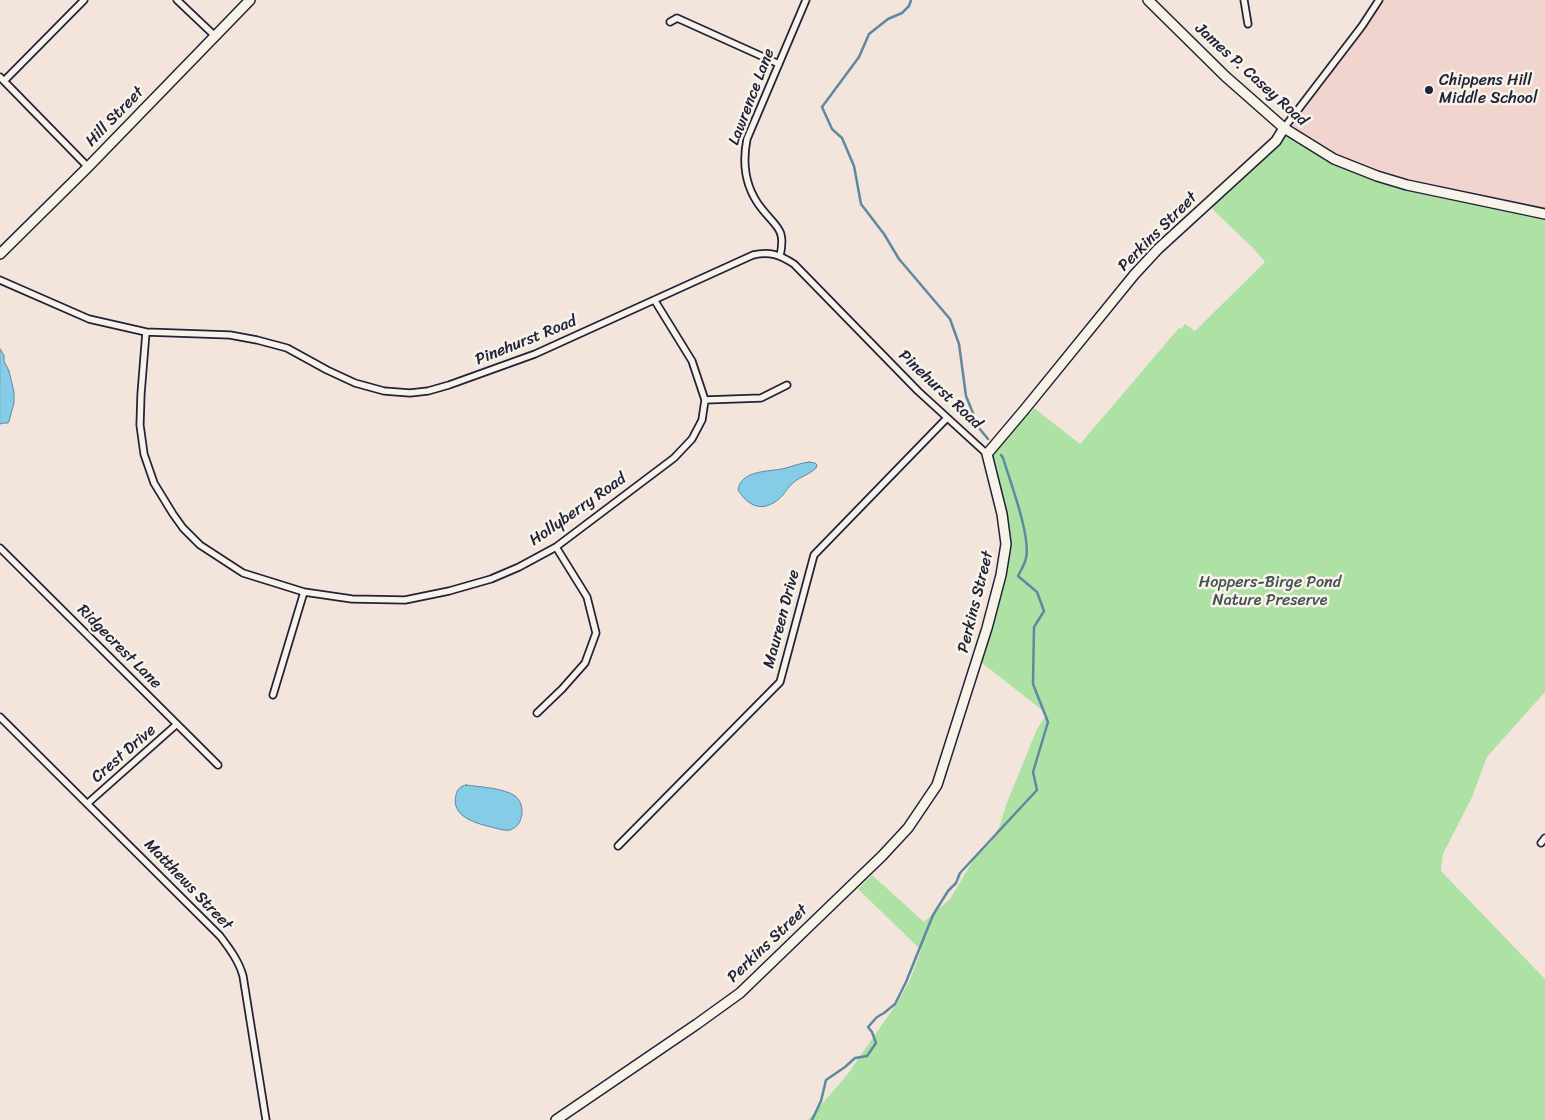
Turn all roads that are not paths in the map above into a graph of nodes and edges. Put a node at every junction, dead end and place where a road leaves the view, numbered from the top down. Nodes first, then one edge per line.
1 (84, 0) edge
2 (177, 0) edge
3 (250, 0) edge
4 (806, 0) edge
5 (1148, 0) edge
6 (1244, 0) edge
7 (1379, 0) edge
8 (670, 22) dead end
9 (1248, 24) dead end
10 (215, 36) junction
11 (778, 64) junction
12 (2, 79) edge
13 (1284, 128) junction
14 (88, 167) junction
15 (1545, 214) edge
16 (0, 254) edge
17 (780, 256) junction
18 (0, 280) edge
19 (654, 301) junction
20 (146, 332) junction
21 (787, 385) dead end
22 (705, 400) junction
23 (947, 418) junction
24 (987, 454) junction
25 (556, 547) junction
26 (0, 548) edge
27 (304, 592) junction
28 (273, 695) dead end
29 (537, 713) dead end
30 (0, 717) edge
31 (177, 724) junction
32 (218, 765) dead end
33 (88, 803) junction
34 (618, 846) dead end
35 (266, 1120) edge
36 (556, 1120) edge

1 - 12 street
2 - 10 street
3 - 10 street, Hill Street
4 - 11 street, Lawrence Lane
5 - 13 street, James P. Casey Road
6 - 9 street
7 - 13 street, Perkins Street
8 - 11 street
10 - 14 street, Hill Street
11 - 17 street, Lawrence Lane
12 - 14 street
13 - 15 street, James P. Casey Road
13 - 24 street, Perkins Street
14 - 16 street, Hill Street
17 - 19 street, Pinehurst Road
17 - 23 street, Pinehurst Road
18 - 20 street, Pinehurst Road
19 - 20 street, Pinehurst Road
19 - 22 street
20 - 27 street, Hollyberry Road
21 - 22 street
22 - 25 street, Hollyberry Road
23 - 24 street, Pinehurst Road
23 - 34 street, Maureen Drive
24 - 36 street, Perkins Street
25 - 27 street, Hollyberry Road
25 - 29 street
26 - 31 street, Ridgecrest Lane
27 - 28 street
30 - 33 street, Matthews Street
31 - 32 street, Ridgecrest Lane
31 - 33 street, Crest Drive
33 - 35 street, Matthews Street

